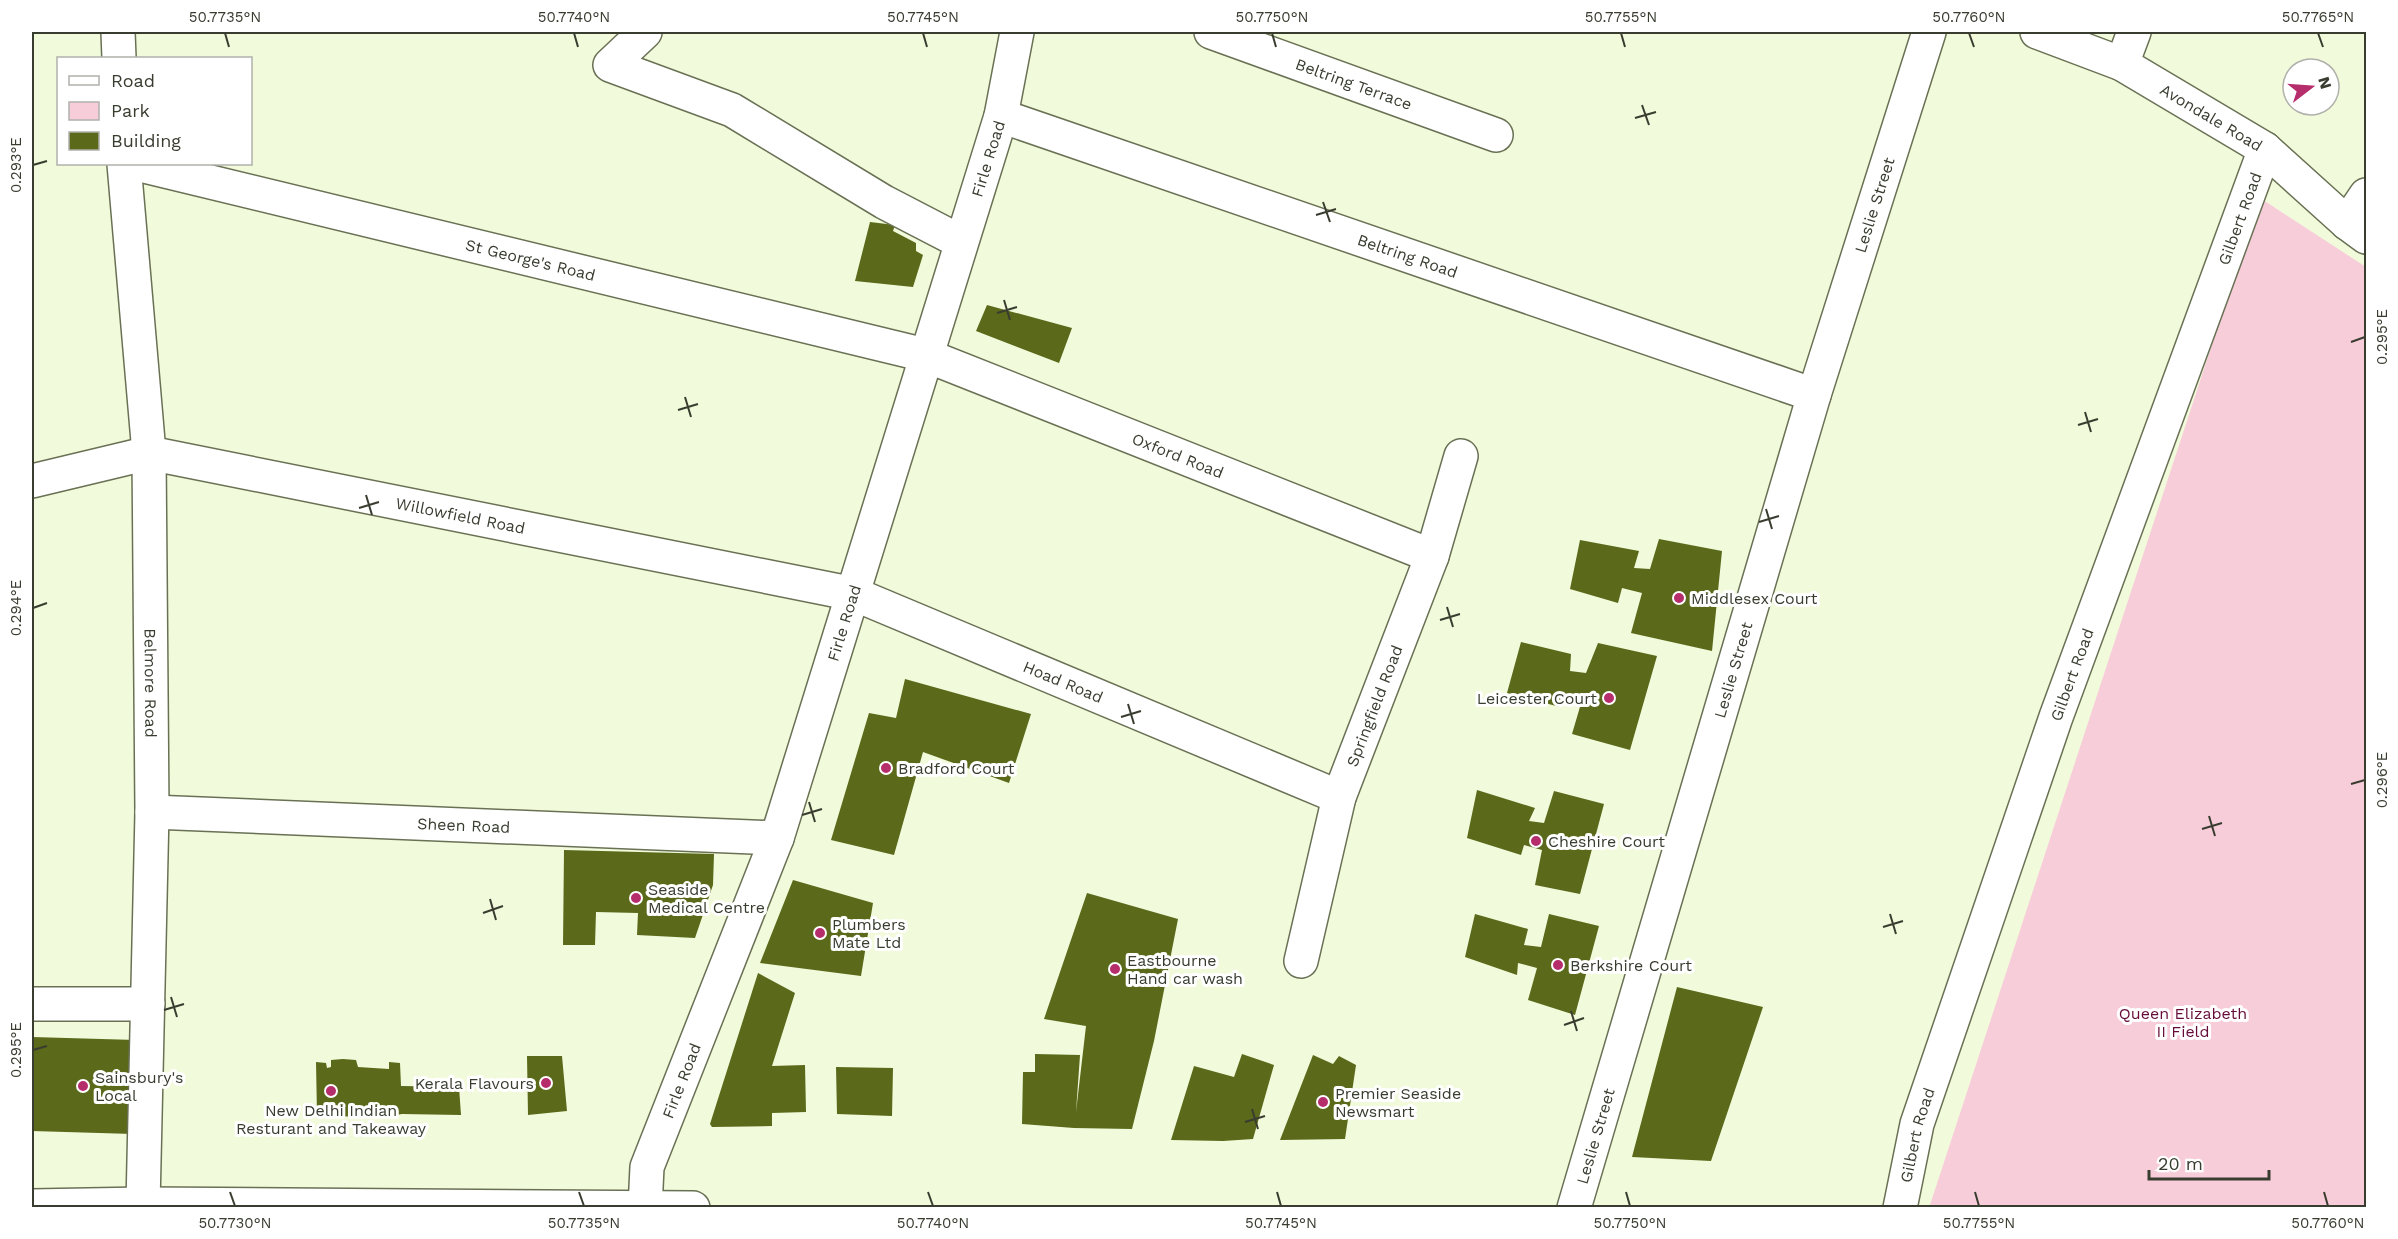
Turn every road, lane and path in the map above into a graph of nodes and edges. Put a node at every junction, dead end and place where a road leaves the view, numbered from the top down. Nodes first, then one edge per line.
1 (118, 32) edge
2 (645, 32) edge
3 (1017, 32) edge
4 (1211, 32) edge
5 (1929, 32) edge
6 (2037, 32) edge
7 (2134, 32) edge
8 (119, 57) edge
9 (2122, 64) junction
10 (1000, 116) junction
11 (1496, 135) dead end
12 (2265, 149) junction
13 (124, 165) edge
14 (140, 165) edge
15 (2367, 195) edge
16 (2357, 230) edge
17 (961, 242) junction
18 (925, 355) junction
19 (1814, 395) junction
20 (149, 453) junction
21 (1461, 456) dead end
22 (32, 481) edge
23 (1432, 556) junction
24 (854, 594) junction
25 (1339, 797) junction
26 (152, 812) junction
27 (777, 838) junction
28 (1301, 961) dead end
29 (32, 1004) edge
30 (148, 1004) junction
31 (143, 1204) junction
32 (32, 1206) edge
33 (398, 1206) edge
34 (645, 1207) edge
35 (693, 1208) edge
36 (1574, 1208) edge
37 (1900, 1208) edge

1 - 8 street
2 - 17 street
3 - 10 street, Firle Road
4 - 11 street, Beltring Terrace
5 - 19 street, Leslie Street
6 - 9 street, Avondale Road
7 - 9 street
9 - 12 street, Avondale Road
10 - 17 street, Firle Road
10 - 19 street, Beltring Road
12 - 16 street, Avondale Road
12 - 37 street, Gilbert Road
13 - 20 street, Belmore Road
14 - 18 street, St George's Road
15 - 16 street
17 - 18 street, Firle Road
18 - 23 street, Oxford Road
18 - 24 street, Firle Road
19 - 36 street, Leslie Street
20 - 22 street, Willowfield Road
20 - 24 street, Willowfield Road
20 - 26 street, Belmore Road
21 - 23 street, Springfield Road
23 - 25 street, Springfield Road
24 - 25 street, Hoad Road
24 - 27 street, Firle Road
25 - 28 street, Springfield Road
26 - 27 street, Sheen Road
26 - 30 street, Belmore Road
27 - 34 street, Firle Road
29 - 30 street
30 - 31 street, Belmore Road
31 - 32 street
31 - 33 street
33 - 34 street
34 - 35 street

